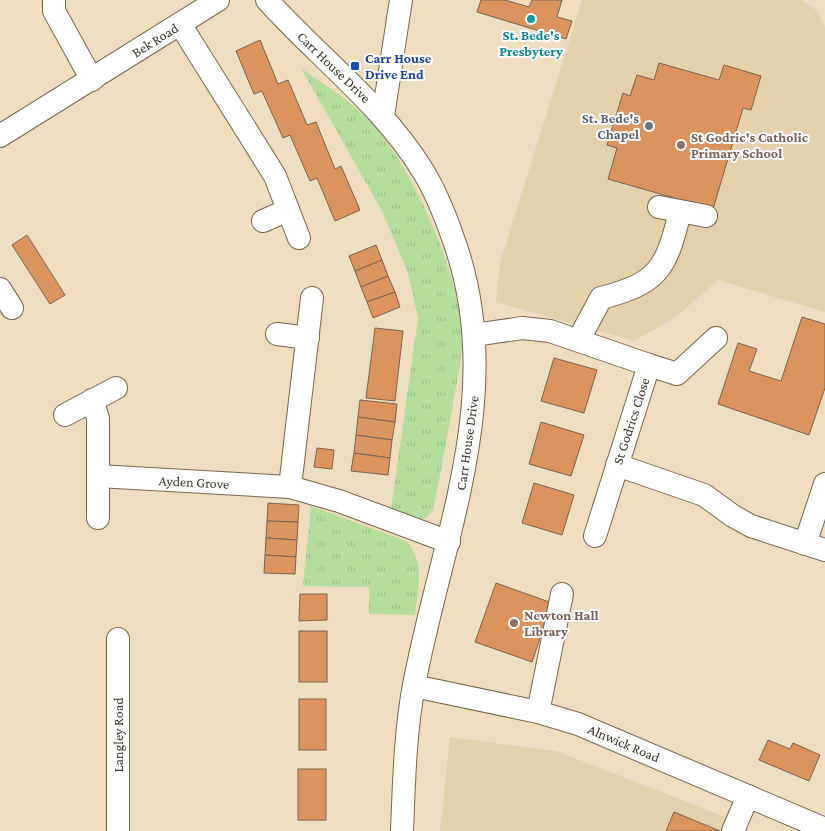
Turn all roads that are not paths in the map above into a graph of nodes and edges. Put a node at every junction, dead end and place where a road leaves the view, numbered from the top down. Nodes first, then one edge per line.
1 (54, 0) edge
2 (218, 0) edge
3 (267, 0) edge
4 (401, 0) edge
5 (180, 24) junction
6 (92, 80) junction
7 (383, 116) junction
8 (0, 136) edge
9 (288, 210) junction
10 (706, 216) dead end
11 (263, 221) dead end
12 (298, 238) dead end
13 (312, 298) dead end
14 (276, 334) dead end
15 (474, 334) junction
16 (308, 338) junction
17 (716, 338) dead end
18 (579, 339) junction
19 (649, 365) junction
20 (116, 388) dead end
21 (92, 400) junction
22 (65, 415) dead end
23 (617, 465) junction
24 (98, 476) junction
25 (825, 484) edge
26 (290, 487) junction
27 (98, 518) dead end
28 (595, 536) dead end
29 (449, 542) junction
30 (815, 547) edge
31 (562, 594) dead end
32 (118, 639) dead end
33 (414, 686) junction
34 (538, 712) junction
35 (748, 796) junction
36 (825, 829) edge
37 (118, 831) edge
38 (402, 831) edge
39 (733, 831) edge

1 - 6 street
2 - 5 street, Bek Road
3 - 7 street, Carr House Drive
4 - 7 street
5 - 6 street, Bek Road
5 - 9 street
6 - 8 street, Bek Road
7 - 15 street, Carr House Drive
9 - 11 street
9 - 12 street
10 - 18 street
13 - 16 street
14 - 16 street
15 - 18 street, St Godrics Close
15 - 29 street, Carr House Drive
16 - 26 street
17 - 19 street
18 - 19 street, St Godrics Close
19 - 23 street, St Godrics Close
20 - 21 street
21 - 22 street
21 - 24 street
23 - 28 street, St Godrics Close
23 - 30 street
24 - 26 street, Ayden Grove
24 - 27 street
25 - 30 street
26 - 29 street, Ayden Grove
29 - 33 street, Carr House Drive
31 - 34 street
32 - 37 street, Langley Road
33 - 34 street, Alnwick Road
33 - 38 street, Carr House Drive
34 - 35 street, Alnwick Road
35 - 36 street, Alnwick Road
35 - 39 street

